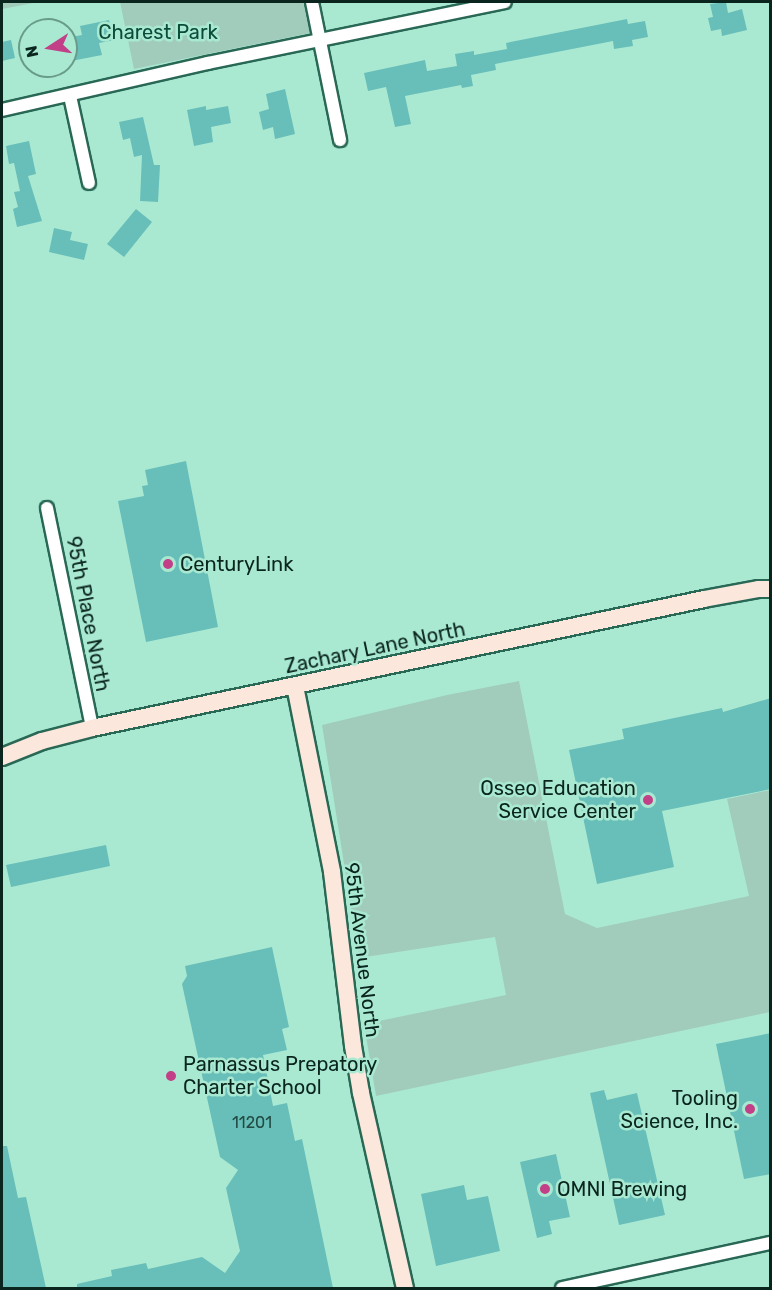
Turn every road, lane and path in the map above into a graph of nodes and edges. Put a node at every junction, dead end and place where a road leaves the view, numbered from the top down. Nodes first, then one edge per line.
1 (312, 2) edge
2 (505, 2) edge
3 (320, 40) junction
4 (70, 96) junction
5 (2, 110) edge
6 (340, 140) dead end
7 (89, 183) dead end
8 (47, 508) dead end
9 (767, 587) edge
10 (294, 686) junction
11 (92, 728) junction
12 (2, 757) edge
13 (771, 1243) edge
14 (405, 1288) edge
15 (562, 1288) edge

1 - 3 street
2 - 3 street
3 - 4 street
3 - 6 street
4 - 5 street
4 - 7 street
8 - 11 street, 95th Place North
9 - 10 main road, Zachary Lane North
10 - 11 main road, Zachary Lane North
10 - 14 main road, 95th Avenue North
11 - 12 main road, Zachary Lane North
13 - 15 street

